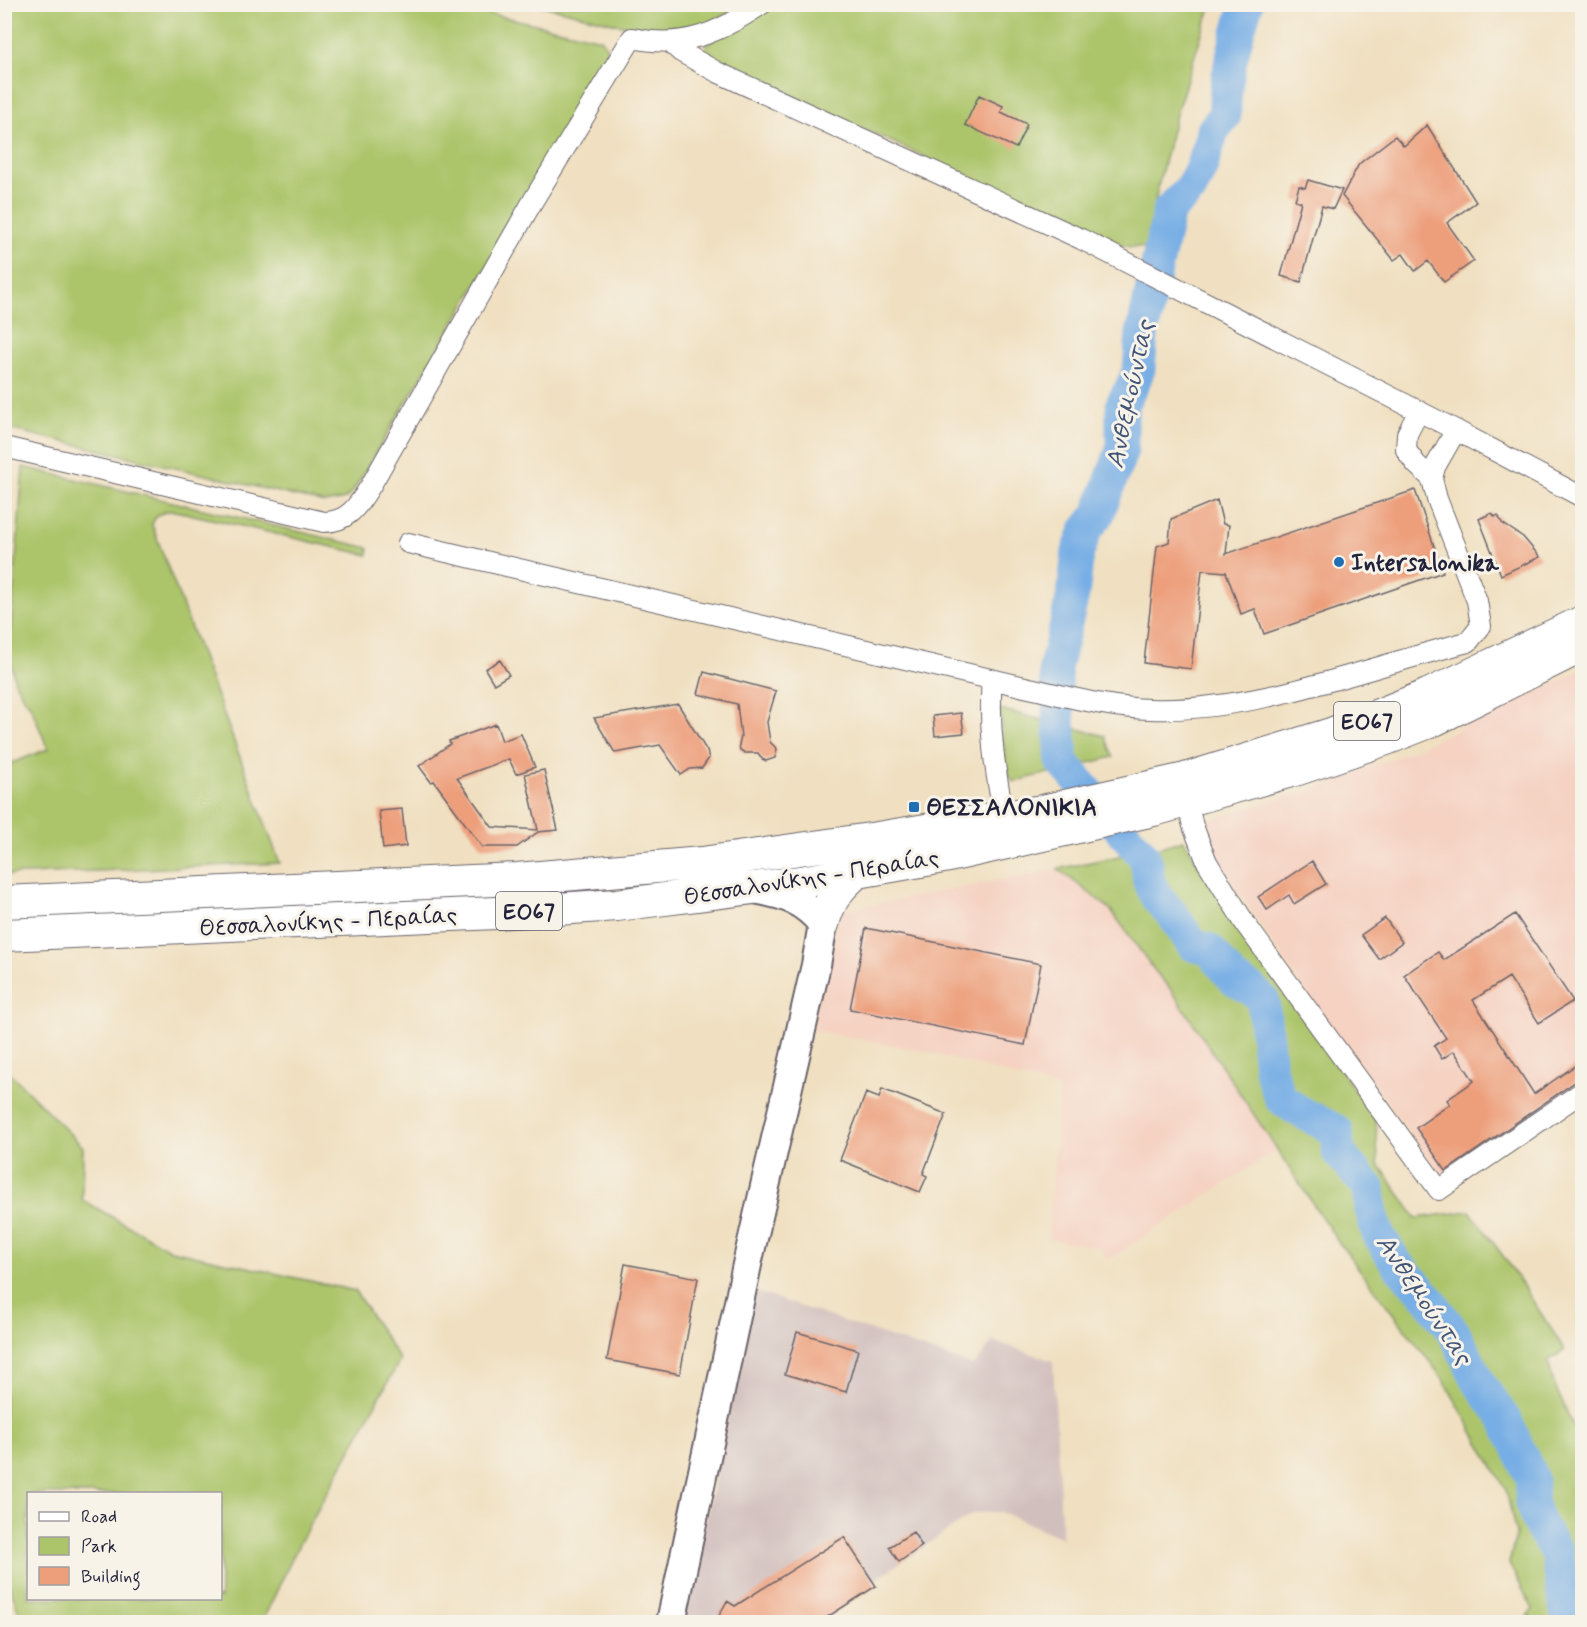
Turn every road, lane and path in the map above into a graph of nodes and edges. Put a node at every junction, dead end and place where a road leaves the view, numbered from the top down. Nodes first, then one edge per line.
1 (762, 4) edge
2 (670, 42) junction
3 (1419, 411) junction
4 (1456, 430) junction
5 (4, 447) edge
6 (1432, 479) junction
7 (1582, 497) edge
8 (408, 543) dead end
9 (1582, 622) edge
10 (1582, 646) edge
11 (992, 679) junction
12 (1147, 800) junction
13 (1187, 801) junction
14 (1004, 817) junction
15 (1045, 823) junction
16 (856, 873) junction
17 (753, 889) junction
18 (4, 902) edge
19 (823, 924) junction
20 (4, 935) edge
21 (1582, 1092) edge
22 (671, 1623) edge

1 - 2 street
2 - 3 street
2 - 5 street
3 - 4 street
3 - 6 street
4 - 6 street
4 - 7 street
6 - 11 street
8 - 11 street
9 - 12 main road, Θεσσαλονίκης - Περαίας / ΕΟ67
10 - 13 main road, Θεσσαλονίκης - Περαίας / ΕΟ67
11 - 14 street
12 - 13 main road, Θεσσαλονίκης - Περαίας / ΕΟ67
12 - 15 main road, Θεσσαλονίκης - Περαίας / ΕΟ67
13 - 21 street
14 - 15 main road, Θεσσαλονίκης - Περαίας / ΕΟ67
14 - 18 main road, Θεσσαλονίκης - Περαίας / ΕΟ67
15 - 16 main road, Θεσσαλονίκης - Περαίας / ΕΟ67
16 - 17 main road, Θεσσαλονίκης - Περαίας / ΕΟ67
16 - 19 main road
17 - 19 street
17 - 20 main road, Θεσσαλονίκης - Περαίας / ΕΟ67
19 - 22 street

